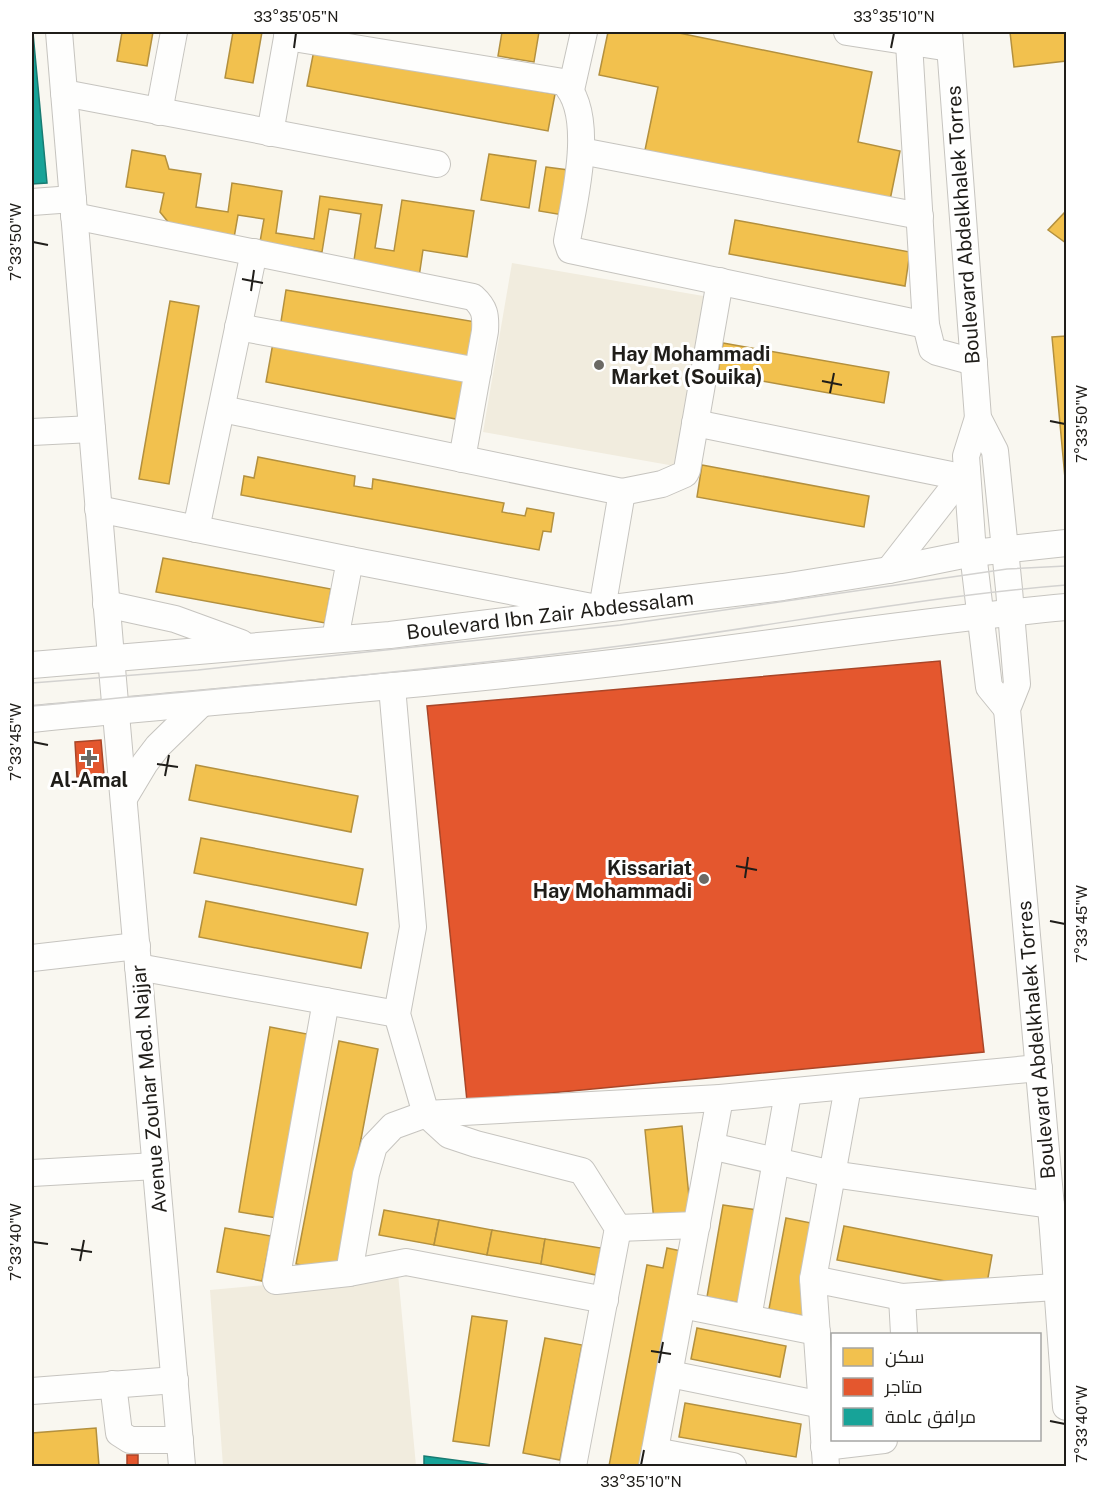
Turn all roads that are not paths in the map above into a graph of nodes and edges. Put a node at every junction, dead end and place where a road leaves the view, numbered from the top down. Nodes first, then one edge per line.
1 (59, 32) edge
2 (174, 32) edge
3 (584, 32) edge
4 (847, 32) edge
5 (287, 34) edge
6 (949, 40) edge
7 (909, 43) junction
8 (571, 90) junction
9 (64, 93) junction
10 (159, 112) junction
11 (270, 133) junction
12 (581, 152) junction
13 (437, 164) dead end
14 (32, 202) edge
15 (74, 208) junction
16 (920, 216) junction
17 (254, 252) junction
18 (720, 281) junction
19 (926, 325) junction
20 (238, 327) junction
21 (974, 362) junction
22 (478, 371) junction
23 (222, 409) junction
24 (978, 418) junction
25 (695, 423) junction
26 (92, 429) junction
27 (32, 432) edge
28 (462, 459) junction
29 (964, 474) junction
30 (622, 492) junction
31 (98, 509) junction
32 (196, 529) junction
33 (1066, 543) edge
34 (1005, 549) junction
35 (973, 553) junction
36 (350, 560) junction
37 (889, 570) junction
38 (106, 604) junction
39 (1066, 607) edge
40 (602, 609) junction
41 (1010, 612) junction
42 (980, 616) junction
43 (335, 639) junction
44 (250, 646) junction
45 (111, 657) junction
46 (32, 665) edge
47 (392, 687) junction
48 (201, 704) junction
49 (1007, 709) junction
50 (116, 711) junction
51 (32, 719) edge
52 (124, 798) junction
53 (138, 956) junction
54 (32, 958) edge
55 (326, 1001) junction
56 (397, 1014) junction
57 (1039, 1068) junction
58 (848, 1087) junction
59 (788, 1093) junction
60 (720, 1098) junction
61 (426, 1114) junction
62 (711, 1146) junction
63 (776, 1162) junction
64 (156, 1166) junction
65 (32, 1173) edge
66 (832, 1174) junction
67 (1051, 1205) junction
68 (697, 1225) junction
69 (618, 1228) junction
70 (1060, 1229) edge
71 (349, 1273) junction
72 (813, 1279) junction
73 (1056, 1287) junction
74 (902, 1297) junction
75 (605, 1300) junction
76 (682, 1305) junction
77 (748, 1318) junction
78 (817, 1332) junction
79 (904, 1333) edge
80 (670, 1374) junction
81 (175, 1380) junction
82 (113, 1384) junction
83 (32, 1391) edge
84 (822, 1405) junction
85 (1066, 1407) edge
86 (180, 1440) junction
87 (881, 1441) edge
88 (825, 1457) edge
89 (653, 1459) edge
90 (182, 1467) edge
91 (573, 1467) edge
92 (733, 1467) edge

1 - 9 street, Avenue Zouhar Med. Najjar
2 - 10 street
3 - 8 street
4 - 7 street
5 - 8 street
5 - 11 street
6 - 7 street
6 - 21 street, Boulevard Abdelkhalek Torres
7 - 16 street
8 - 12 street
9 - 10 street
9 - 15 street, Avenue Zouhar Med. Najjar
10 - 11 street
11 - 13 street
12 - 16 street
12 - 18 street
14 - 15 street
15 - 17 street
15 - 26 street, Avenue Zouhar Med. Najjar
16 - 19 street
17 - 20 street
17 - 22 street
18 - 19 street
18 - 25 street
19 - 21 street
20 - 22 street
20 - 23 street
21 - 24 street, Boulevard Abdelkhalek Torres
22 - 28 street
23 - 28 street
23 - 32 street
24 - 29 street, Boulevard Abdelkhalek Torres
24 - 34 street, Boulevard Abdelkhalek Torres
25 - 29 street
25 - 30 street
26 - 27 street
26 - 31 street, Avenue Zouhar Med. Najjar
28 - 30 street
29 - 35 street, Boulevard Abdelkhalek Torres
29 - 37 street
30 - 40 street
31 - 32 street
31 - 38 street, Avenue Zouhar Med. Najjar
32 - 36 street
33 - 34 street, Boulevard Ibn Zair Abdessalam
34 - 35 street, Boulevard Ibn Zair Abdessalam
34 - 41 street, Boulevard Abdelkhalek Torres
35 - 37 street, Boulevard Ibn Zair Abdessalam
35 - 42 street, Boulevard Abdelkhalek Torres
36 - 40 street
36 - 43 street
37 - 40 street, Boulevard Ibn Zair Abdessalam
38 - 44 street
38 - 45 street, Avenue Zouhar Med. Najjar
39 - 41 street
40 - 43 street, Boulevard Ibn Zair Abdessalam
41 - 42 street
41 - 49 street, Boulevard Abdelkhalek Torres
42 - 47 street
42 - 49 street, Boulevard Abdelkhalek Torres
43 - 44 street, Boulevard Ibn Zair Abdessalam
44 - 45 street, Boulevard Ibn Zair Abdessalam
45 - 46 street, Boulevard Ibn Zair Abdessalam
45 - 50 street, Avenue Zouhar Med. Najjar
47 - 48 street
47 - 56 street
48 - 50 street
48 - 52 street
49 - 57 street, Boulevard Abdelkhalek Torres
50 - 51 street
50 - 52 street, Avenue Zouhar Med. Najjar
52 - 53 street, Avenue Zouhar Med. Najjar
53 - 54 street
53 - 55 street
53 - 64 street, Avenue Zouhar Med. Najjar
55 - 56 street
55 - 71 street
56 - 61 street
57 - 58 street
57 - 67 street, Boulevard Abdelkhalek Torres
58 - 59 street
58 - 66 street
59 - 60 street
59 - 63 street
60 - 61 street
60 - 62 street
61 - 69 street
61 - 71 street
62 - 63 street
62 - 68 street
63 - 66 street
63 - 77 street
64 - 65 street
64 - 81 street, Avenue Zouhar Med. Najjar
66 - 67 street
66 - 72 street
67 - 70 street, Boulevard Abdelkhalek Torres
68 - 69 street
68 - 76 street
69 - 75 street
70 - 73 street, Boulevard Abdelkhalek Torres
71 - 75 street
72 - 74 street
72 - 78 street
73 - 74 street
73 - 85 street, Boulevard Abdelkhalek Torres
74 - 79 street
75 - 91 street
76 - 77 street
76 - 80 street
77 - 78 street
78 - 84 street
80 - 84 street
80 - 89 street
81 - 82 street
81 - 86 street, Avenue Zouhar Med. Najjar
82 - 83 street
82 - 86 street
84 - 88 street
86 - 90 street, Avenue Zouhar Med. Najjar
87 - 88 street
89 - 92 street

